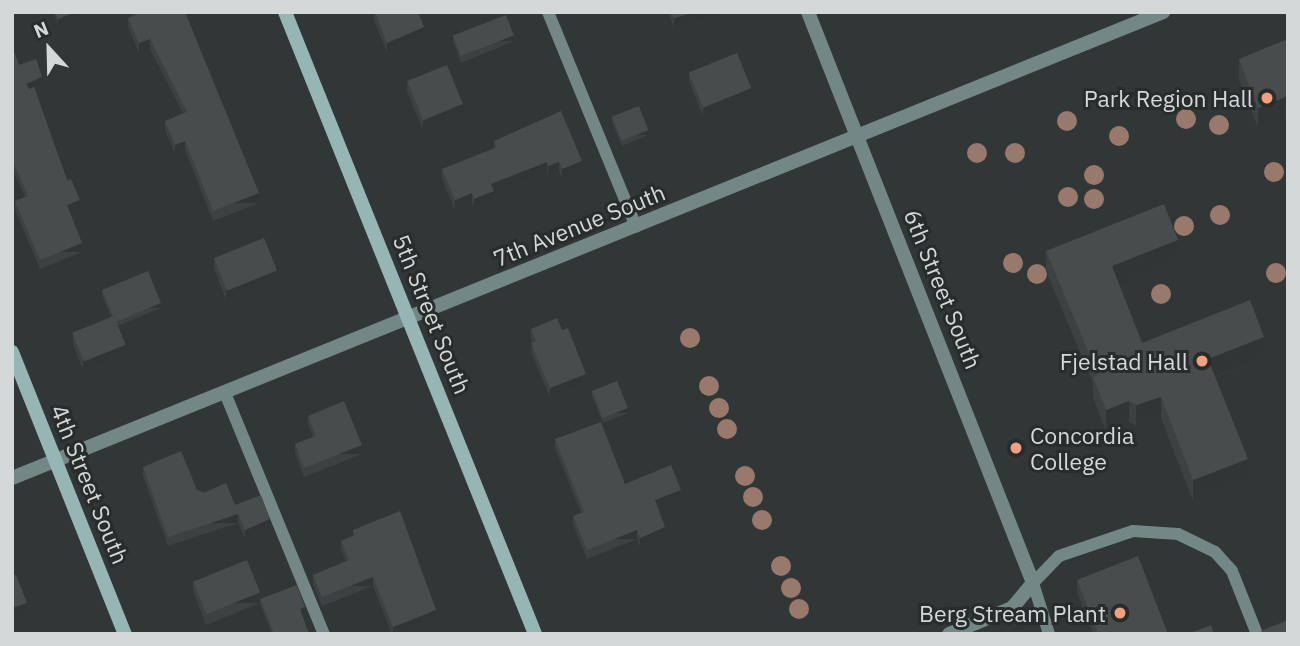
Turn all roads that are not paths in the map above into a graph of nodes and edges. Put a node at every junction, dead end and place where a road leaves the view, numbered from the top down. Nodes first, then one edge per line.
1 (285, 12) edge
2 (548, 12) edge
3 (808, 12) edge
4 (1163, 12) edge
5 (858, 138) junction
6 (636, 227) junction
7 (410, 317) junction
8 (12, 352) edge
9 (225, 393) junction
10 (56, 462) junction
11 (12, 478) edge
12 (1033, 583) junction
13 (125, 634) edge
14 (324, 634) edge
15 (535, 634) edge
16 (949, 634) edge
17 (1049, 634) edge
18 (1257, 634) edge

1 - 7 street, 5th Street South
2 - 6 lane
3 - 5 street, 6th Street South
4 - 5 street, 7th Avenue South
5 - 6 street, 7th Avenue South
5 - 12 street, 6th Street South
6 - 7 street, 7th Avenue South
7 - 9 street, 7th Avenue South
7 - 15 street, 5th Street South
8 - 10 street, 4th Street South
9 - 10 street, 7th Avenue South
9 - 14 lane
10 - 11 street, 7th Avenue South
10 - 13 street, 4th Street South
12 - 16 street
12 - 17 lane
12 - 18 lane

